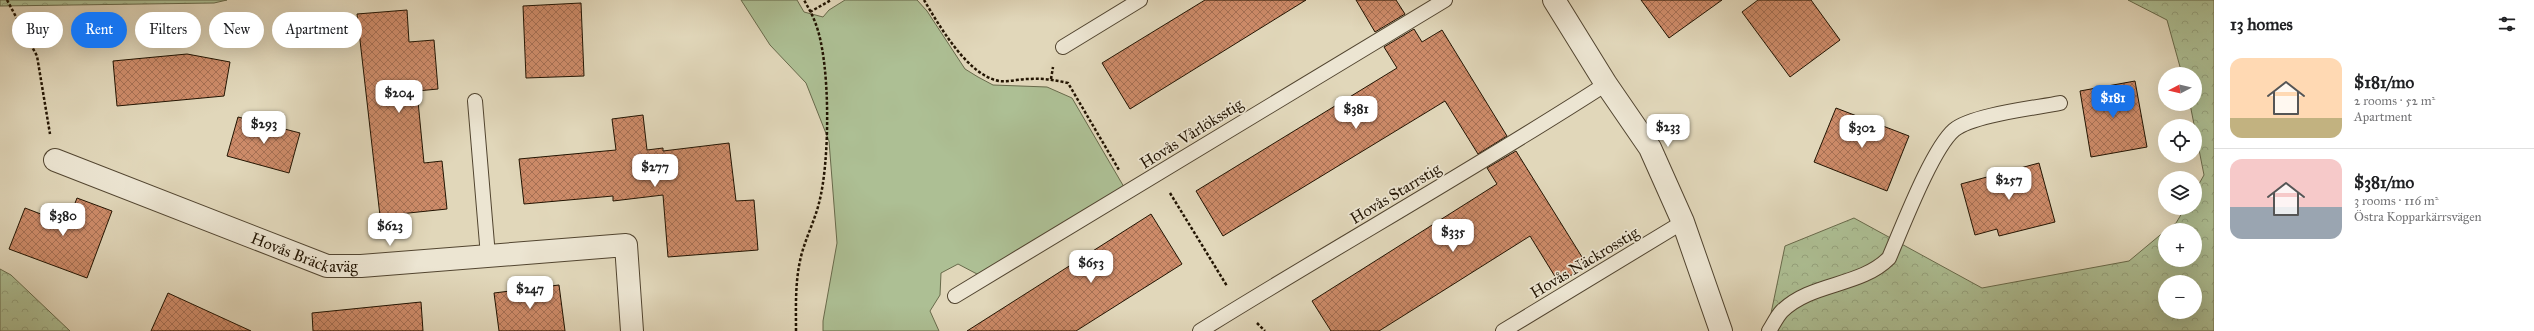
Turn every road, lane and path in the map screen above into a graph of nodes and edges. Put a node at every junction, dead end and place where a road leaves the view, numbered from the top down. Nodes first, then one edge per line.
1 (7, 0) edge
2 (804, 0) edge
3 (831, 0) edge
4 (924, 0) edge
5 (1140, 0) edge
6 (1445, 0) edge
7 (1555, 0) edge
8 (810, 12) junction
9 (1063, 47) dead end
10 (1606, 84) junction
11 (475, 101) dead end
12 (2060, 103) dead end
13 (55, 160) joint
14 (1159, 174) junction
15 (1130, 191) junction
16 (1683, 222) junction
17 (488, 256) junction
18 (955, 296) dead end
19 (1239, 307) junction
20 (632, 331) edge
21 (796, 331) edge
22 (1200, 331) edge
23 (1503, 331) edge
24 (1721, 331) edge
25 (1769, 331) edge

1 - 13 path
2 - 8 path
3 - 8 path
4 - 15 path
5 - 9 lane
6 - 14 lane, Hovås Vårlöksstig
7 - 10 street
8 - 21 path
10 - 16 street
10 - 19 lane, Hovås Starrstig
11 - 17 lane
12 - 25 lane
13 - 17 street, Hovås Bräckaväg
14 - 15 lane, Hovås Vårlöksstig
14 - 19 path
15 - 18 lane, Hovås Vårlöksstig
16 - 23 lane, Hovås Näckrosstig
16 - 24 street
17 - 20 street, Hovås Bräckaväg
19 - 22 lane, Hovås Starrstig

